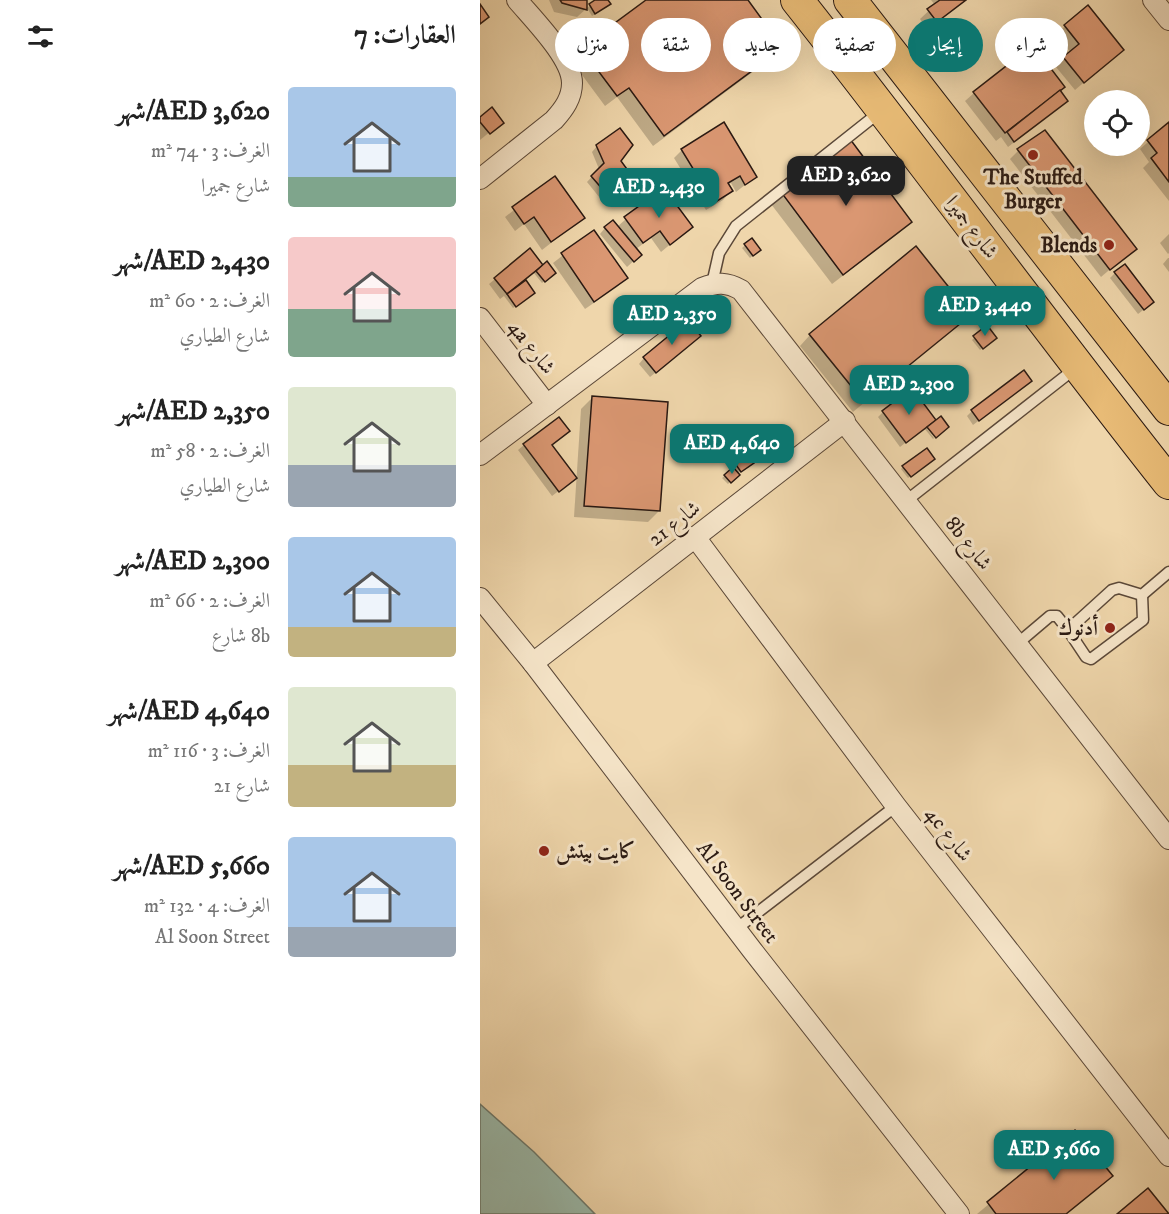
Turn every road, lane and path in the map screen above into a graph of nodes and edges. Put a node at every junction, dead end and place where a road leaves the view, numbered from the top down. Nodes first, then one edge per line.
1 (518, 0) edge
2 (797, 0) edge
3 (850, 0) edge
4 (1153, 0) edge
5 (1169, 20) edge
6 (884, 109) junction
7 (480, 179) edge
8 (718, 284) junction
9 (480, 318) edge
10 (1077, 367) junction
11 (547, 405) junction
12 (1169, 409) edge
13 (845, 421) junction
14 (480, 455) edge
15 (1169, 483) edge
16 (906, 501) junction
17 (695, 537) junction
18 (1169, 572) edge
19 (1142, 596) junction
20 (480, 598) edge
21 (1068, 630) junction
22 (1017, 644) junction
23 (533, 663) junction
24 (896, 806) junction
25 (1169, 839) edge
26 (736, 929) junction
27 (1169, 1156) edge
28 (960, 1214) edge

1 - 7 street
2 - 6 main road, شارع جميرا
3 - 12 main road, شارع جميرا
4 - 5 street
6 - 8 lane
6 - 10 main road, شارع جميرا
8 - 11 street
8 - 13 street, 8b شارع
9 - 11 street, 4a شارع
10 - 15 main road, شارع جميرا
10 - 16 lane
11 - 14 street
13 - 16 street, 8b شارع
13 - 17 street, شارع 21
16 - 22 street, 8b شارع
17 - 23 street, شارع 21
17 - 24 street, 4c شارع
18 - 19 lane
19 - 21 lane
19 - 21 lane
20 - 23 street, Al Soon Street
21 - 22 lane
22 - 25 street, 8b شارع
23 - 26 street, Al Soon Street
24 - 26 lane
24 - 27 street, 4c شارع
26 - 28 street, Al Soon Street

